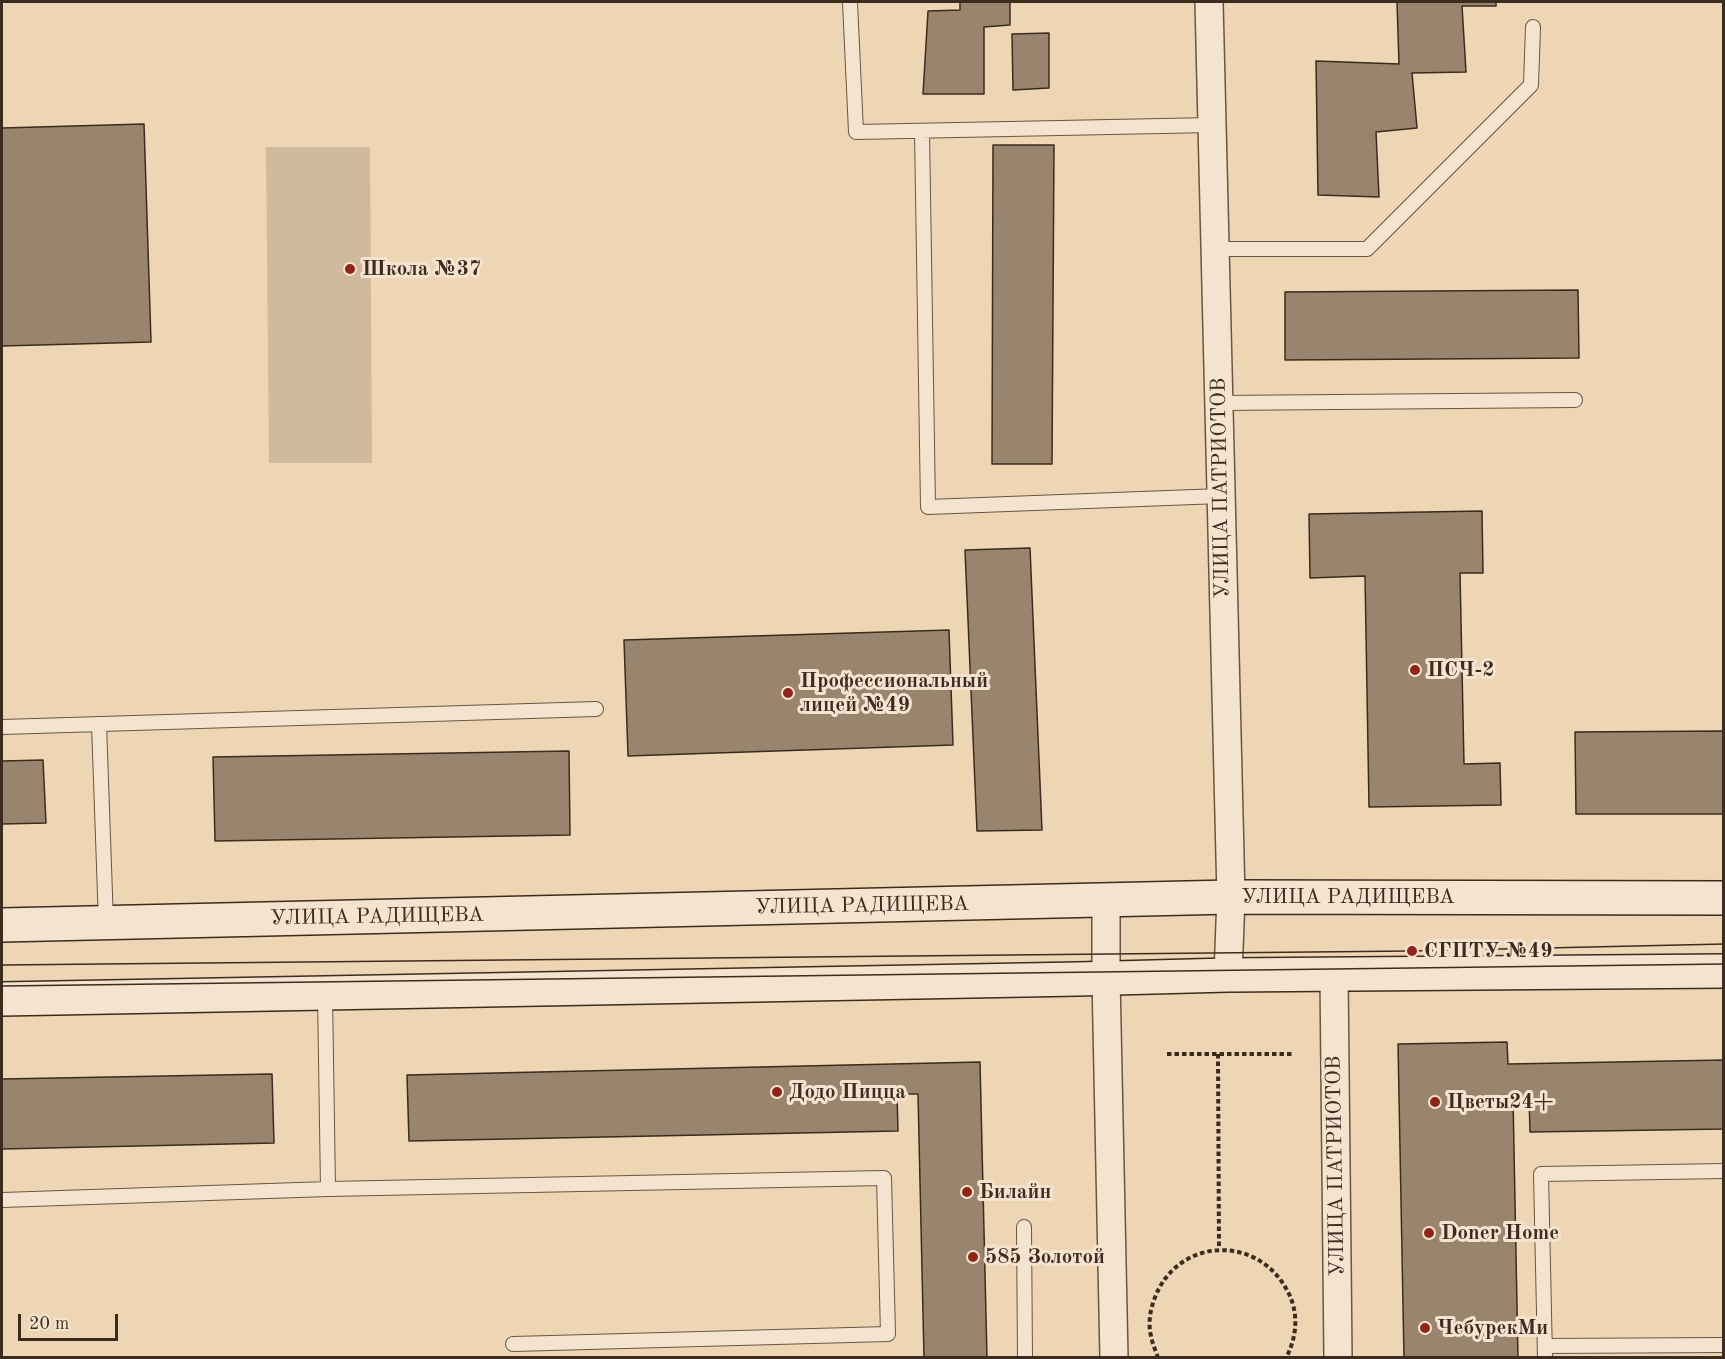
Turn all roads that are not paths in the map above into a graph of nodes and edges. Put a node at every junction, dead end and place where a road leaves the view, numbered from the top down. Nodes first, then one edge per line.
1 (850, 2) edge
2 (1209, 2) edge
3 (1533, 27) dead end
4 (1212, 125) junction
5 (922, 131) junction
6 (1215, 249) junction
7 (1575, 400) dead end
8 (1219, 404) junction
9 (1221, 496) junction
10 (596, 709) dead end
11 (99, 724) junction
12 (2, 727) edge
13 (1231, 897) junction
14 (1724, 898) edge
15 (1106, 900) junction
16 (106, 923) junction
17 (2, 925) edge
18 (1724, 971) edge
19 (1228, 975) junction
20 (1334, 975) junction
21 (1106, 978) junction
22 (325, 993) junction
23 (2, 999) edge
24 (1724, 1171) edge
25 (328, 1189) junction
26 (2, 1200) edge
27 (1024, 1227) dead end
28 (513, 1344) dead end
29 (1724, 1345) edge
30 (1545, 1352) edge
31 (1025, 1358) edge
32 (1114, 1358) edge
33 (1338, 1358) edge

1 - 5 lane
2 - 4 street, УЛИЦА ПАТРИОТОВ
3 - 6 lane
4 - 5 lane
4 - 6 street, УЛИЦА ПАТРИОТОВ
5 - 9 lane
6 - 8 street, УЛИЦА ПАТРИОТОВ
7 - 8 lane
8 - 9 street, УЛИЦА ПАТРИОТОВ
9 - 13 street, УЛИЦА ПАТРИОТОВ
10 - 11 lane
11 - 12 lane
11 - 16 lane
13 - 14 street, УЛИЦА РАДИЩЕВА
13 - 15 street, УЛИЦА РАДИЩЕВА
13 - 19 street, УЛИЦА ПАТРИОТОВ
15 - 16 street, УЛИЦА РАДИЩЕВА
15 - 21 street
16 - 17 street, УЛИЦА РАДИЩЕВА
18 - 20 street
19 - 20 street
19 - 21 street
20 - 33 street, УЛИЦА ПАТРИОТОВ
21 - 22 street
21 - 32 street
22 - 23 street
22 - 25 lane
24 - 30 lane
25 - 26 lane
25 - 28 lane
27 - 31 lane
29 - 30 lane

